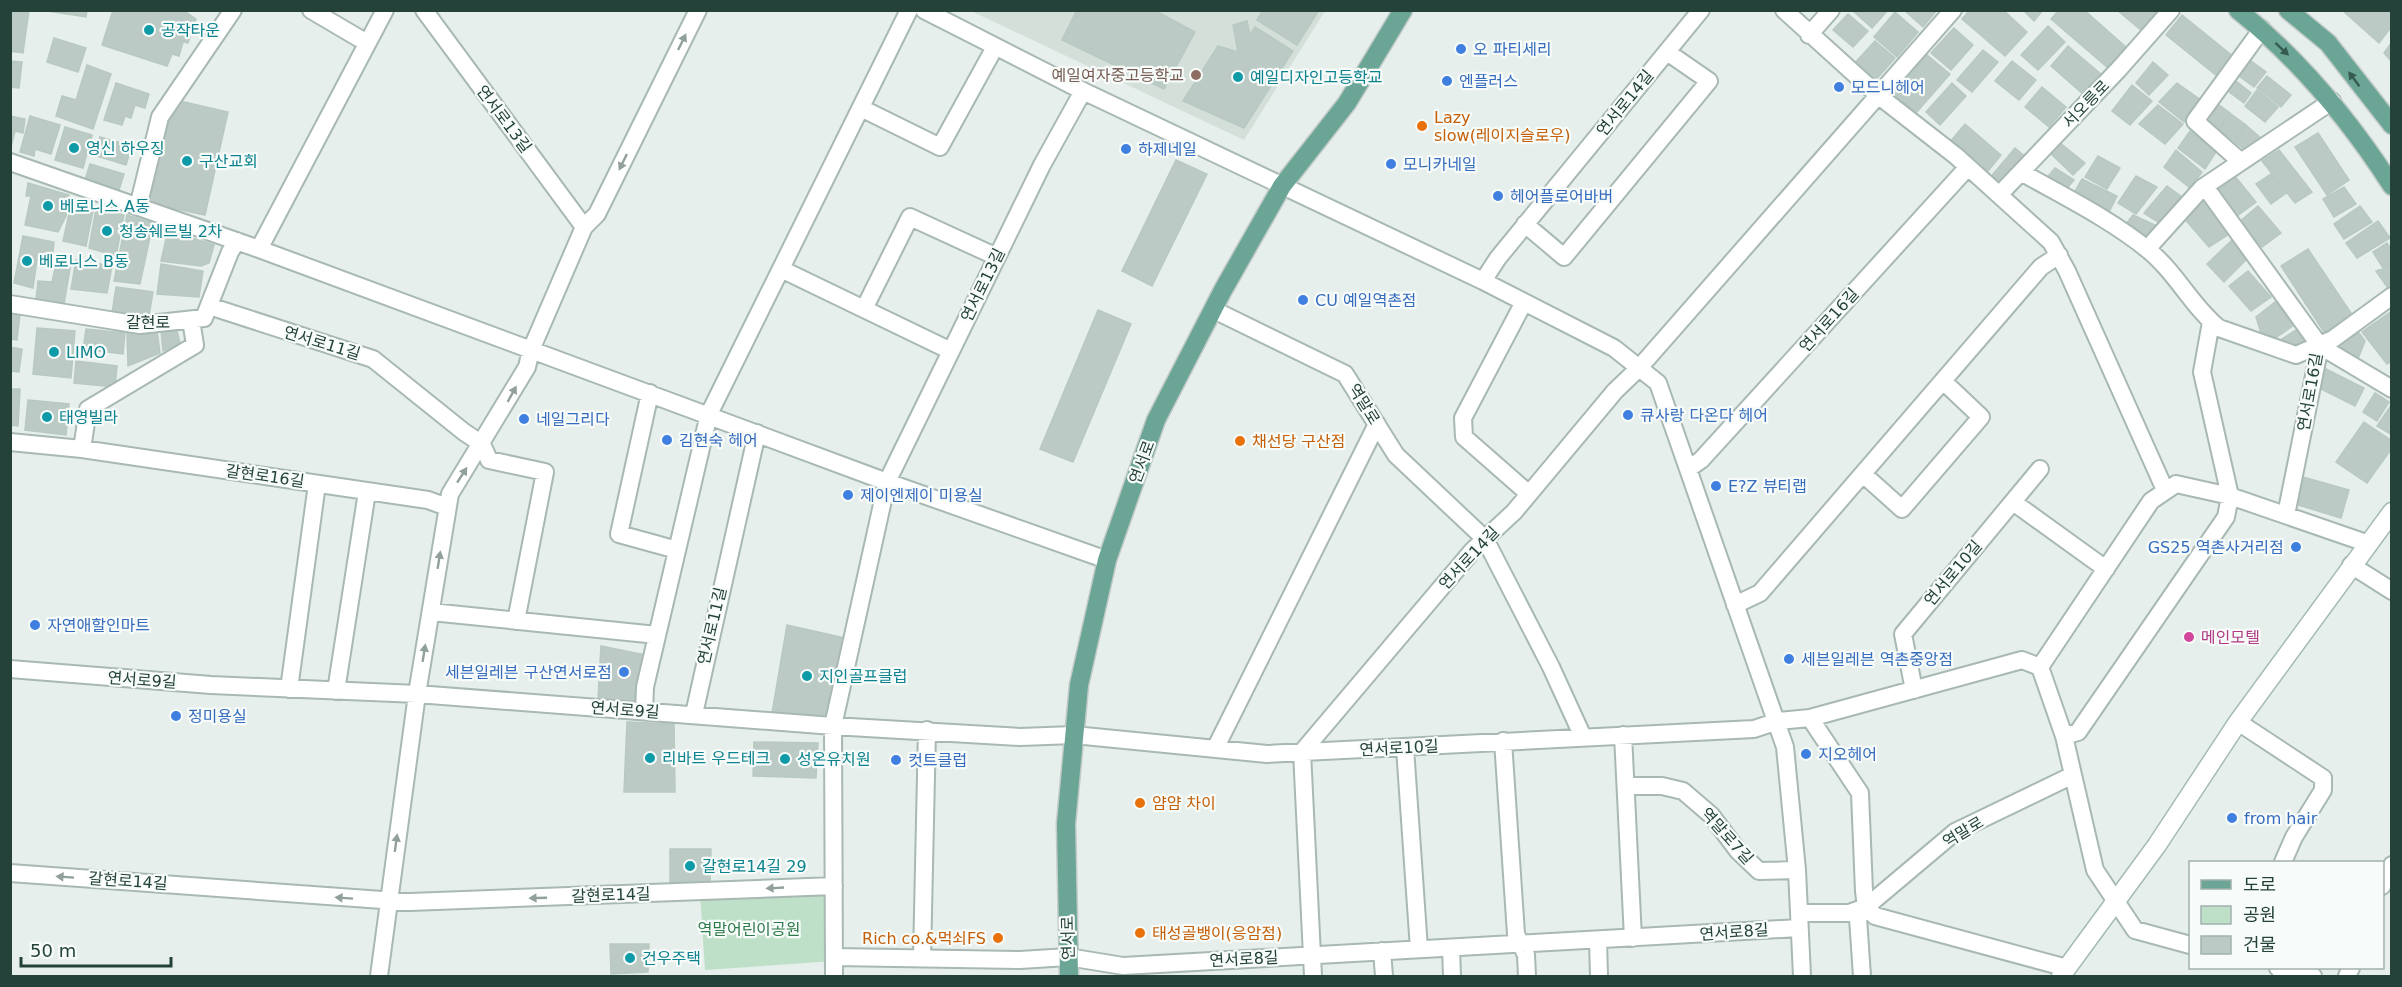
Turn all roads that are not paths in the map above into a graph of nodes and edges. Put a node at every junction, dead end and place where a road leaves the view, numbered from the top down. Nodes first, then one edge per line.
1 (233, 10) edge
2 (311, 10) edge
3 (385, 10) edge
4 (424, 10) edge
5 (698, 10) edge
6 (909, 10) edge
7 (924, 10) edge
8 (1403, 10) edge
9 (1701, 10) edge
10 (1784, 10) edge
11 (1831, 10) edge
12 (1953, 10) edge
13 (2171, 10) edge
14 (2238, 10) edge
15 (2288, 10) edge
16 (2262, 29) junction
17 (1809, 35) junction
18 (368, 43) junction
19 (995, 47) junction
20 (1667, 52) junction
21 (1083, 91) junction
22 (1878, 96) junction
23 (2332, 101) junction
24 (861, 108) junction
25 (2391, 125) edge
26 (2240, 161) junction
27 (10, 162) edge
28 (1968, 167) junction
29 (2021, 172) junction
30 (1282, 186) junction
31 (2391, 186) edge
32 (2195, 191) junction
33 (1998, 195) junction
34 (138, 207) junction
35 (1526, 224) junction
36 (584, 227) junction
37 (237, 242) junction
38 (259, 249) junction
39 (2147, 249) junction
40 (2058, 255) junction
41 (997, 257) junction
42 (781, 269) junction
43 (1483, 281) junction
44 (2391, 296) edge
45 (1524, 302) junction
46 (10, 304) edge
47 (209, 306) junction
48 (864, 309) junction
49 (1214, 310) junction
50 (191, 320) junction
51 (2211, 322) junction
52 (2320, 346) junction
53 (531, 350) junction
54 (951, 351) junction
55 (1639, 368) junction
56 (1943, 381) junction
57 (2391, 388) edge
58 (650, 393) junction
59 (709, 414) junction
60 (1377, 424) junction
61 (758, 433) junction
62 (10, 442) edge
63 (482, 444) junction
64 (82, 449) junction
65 (1688, 469) junction
66 (2040, 469) dead end
67 (1863, 474) junction
68 (887, 482) junction
69 (317, 484) junction
70 (2165, 490) junction
71 (367, 492) junction
72 (1529, 494) junction
73 (2230, 496) junction
74 (2013, 501) junction
75 (447, 507) junction
76 (2391, 512) edge
77 (2286, 515) junction
78 (1485, 538) junction
79 (2369, 544) junction
80 (677, 550) junction
81 (1107, 560) junction
82 (2351, 565) junction
83 (2106, 568) junction
84 (2391, 591) edge
85 (1735, 605) junction
86 (431, 612) junction
87 (516, 621) junction
88 (657, 635) junction
89 (2040, 667) junction
90 (10, 669) edge
91 (289, 689) junction
92 (1914, 690) junction
93 (336, 691) junction
94 (417, 694) junction
95 (644, 711) junction
96 (694, 714) junction
97 (1810, 718) junction
98 (1778, 721) junction
99 (2238, 722) junction
100 (833, 726) junction
101 (927, 730) junction
102 (1074, 735) junction
103 (1623, 735) junction
104 (2064, 736) junction
105 (1583, 737) junction
106 (1503, 741) junction
107 (1405, 748) junction
108 (1215, 749) junction
109 (1302, 752) junction
110 (2073, 775) junction
111 (1626, 786) junction
112 (2283, 861) edge
113 (2391, 864) edge
114 (1797, 870) junction
115 (10, 873) edge
116 (2384, 881) edge
117 (834, 886) junction
118 (388, 901) junction
119 (2115, 902) junction
120 (1866, 907) junction
121 (1799, 920) junction
122 (1634, 938) junction
123 (1599, 940) junction
124 (1521, 944) junction
125 (2189, 945) edge
126 (1451, 948) junction
127 (1419, 949) junction
128 (1382, 951) junction
129 (1312, 955) junction
130 (834, 957) junction
131 (1068, 957) junction
132 (922, 958) junction
133 (2282, 969) edge
134 (2064, 972) edge
135 (379, 976) edge
136 (834, 976) edge
137 (1069, 976) edge
138 (1313, 976) edge
139 (1384, 976) edge
140 (1452, 976) edge
141 (1527, 976) edge
142 (1599, 976) edge
143 (1802, 976) edge
144 (1862, 976) edge
145 (2313, 976) edge

1 - 34 street
2 - 18 street
3 - 18 street
4 - 36 street, 연서로13길
5 - 36 street
6 - 24 street
7 - 19 street
8 - 30 main road, 연서로
9 - 20 street, 연서로14길
10 - 17 street
11 - 17 street
12 - 22 street
13 - 29 street, 서오릉로
14 - 16 main road
25 -> 15 main road
16 -> 23 main road
16 - 26 street
17 - 22 street
18 - 38 street
19 - 21 street
19 - 24 street
20 - 35 street, 연서로14길
20 - 35 street
21 - 30 street
21 - 41 street, 연서로13길
22 - 28 street
22 - 55 street
23 - 26 street
23 - 31 main road
24 - 42 street
26 - 32 street
27 - 34 street
28 - 33 street
28 - 65 street, 연서로16길
29 - 33 street, 서오릉로
29 - 39 street, 연서로16길
30 - 43 street
30 - 49 main road, 연서로
32 - 39 street
32 - 52 street
33 - 40 street
34 - 37 street
35 - 43 street, 연서로14길
36 - 53 street
37 - 38 street
37 - 47 street
38 - 53 street
39 - 51 street, 연서로16길
40 - 56 street
40 - 70 street
41 - 48 street
41 - 54 street, 연서로13길
42 - 48 street
42 - 59 street
43 - 45 street
44 - 52 street
45 - 55 street
45 - 72 street
46 - 50 street, 갈현로
47 - 50 street, 갈현로
47 - 63 street, 연서로11길
48 - 54 street
49 - 60 street, 역말로
49 - 81 main road, 연서로
50 - 64 street
51 - 52 street, 연서로16길
51 - 73 street
52 - 57 street
52 - 77 street, 연서로16길
53 - 58 street
63 -> 53 street
54 - 68 street, 연서로13길
55 - 65 street
55 - 72 street, 연서로14길
56 - 67 street
56 - 67 street
58 - 59 street
58 - 80 street
59 - 61 street
59 - 80 street
60 - 78 street, 역말로
60 - 108 street
61 - 68 street
61 - 96 street, 연서로11길
62 - 64 street, 갈현로16길
75 -> 63 street
63 - 87 street, 연서로11길
64 - 69 street, 갈현로16길
65 - 85 street
66 - 74 street, 연서로10길
67 - 85 street
68 - 81 street
68 - 100 street
69 - 71 street, 갈현로16길
69 - 91 street
70 - 73 street
70 - 83 street
71 - 75 street, 갈현로16길
71 - 93 street
72 - 78 street, 연서로14길
73 - 77 street
73 - 104 street
74 - 83 street
74 - 92 street, 연서로10길
86 -> 75 street
76 - 79 street
77 - 79 street
78 - 105 street
78 - 109 street, 연서로14길
79 - 82 street
80 - 88 street
81 - 102 main road, 연서로
82 - 84 street
82 - 99 street
83 - 89 street
85 - 98 street
86 - 87 street
94 -> 86 street
87 - 88 street
88 - 95 street
89 - 92 street, 연서로10길
89 - 104 street
90 - 91 street, 연서로9길
91 - 93 street, 연서로9길
92 - 97 street, 연서로10길
93 - 94 street, 연서로9길
94 - 95 street, 연서로9길
118 -> 94 street
95 - 96 street, 연서로9길
96 - 100 street, 연서로9길
97 - 98 street, 연서로10길
97 - 120 street
98 - 103 street, 연서로10길
98 - 114 street
99 - 112 street
99 - 119 street
100 - 101 street, 연서로9길
100 - 117 street
101 - 102 street, 연서로9길
101 - 132 street
102 - 108 street, 연서로10길
102 - 131 main road, 연서로
103 - 105 street, 연서로10길
103 - 111 street
104 - 110 street
105 - 106 street, 연서로10길
106 - 107 street, 연서로10길
106 - 124 street
107 - 109 street, 연서로10길
107 - 127 street
108 - 109 street, 연서로10길
109 - 129 street
110 - 119 street
110 - 120 street, 역말로
111 - 114 street, 역말로7길
111 - 122 street
113 - 116 street
114 - 121 street
118 -> 115 street, 갈현로14길
117 -> 118 street, 갈현로14길
117 - 130 street
118 - 135 street
119 - 125 street
119 - 134 street
120 - 121 street, 역말로
120 - 134 street
120 - 144 street
121 - 122 street, 연서로8길
121 - 143 street
122 - 123 street, 연서로8길
123 - 124 street, 연서로8길
123 - 142 street
124 - 126 street, 연서로8길
124 - 141 street
126 - 127 street, 연서로8길
126 - 140 street
127 - 128 street, 연서로8길
128 - 129 street, 연서로8길
128 - 139 street
129 - 131 street, 연서로8길
129 - 138 street
130 - 132 street, 연서로8길
130 - 136 street
131 - 132 street, 연서로8길
131 - 137 main road, 연서로
133 - 145 street

